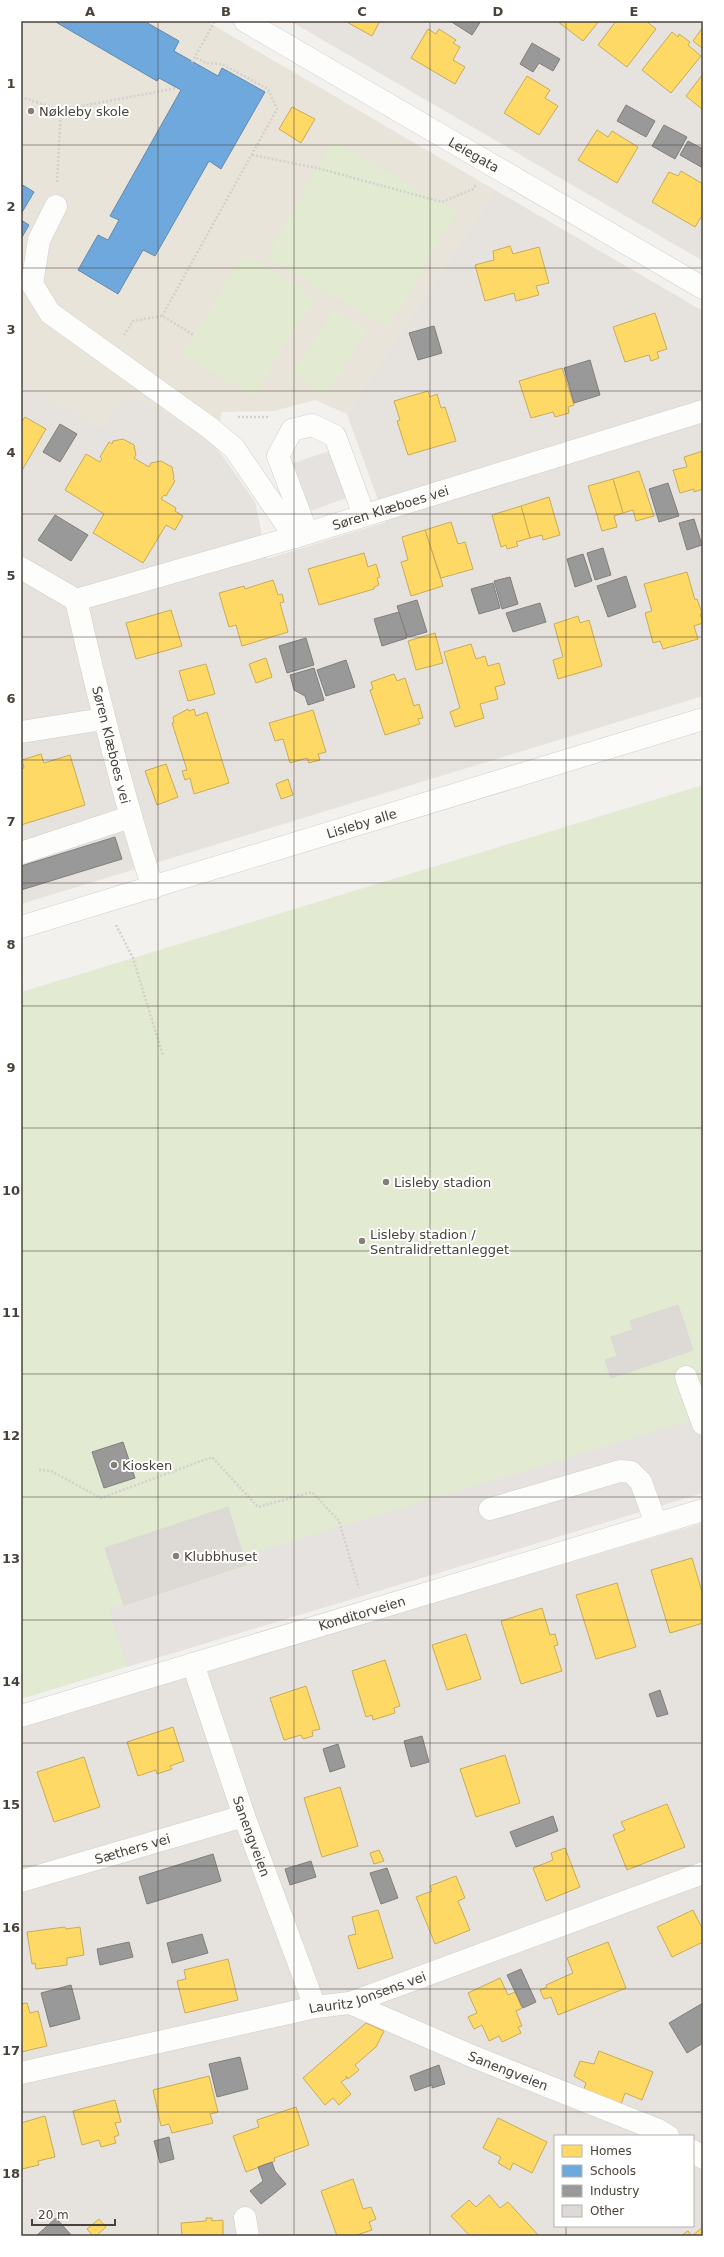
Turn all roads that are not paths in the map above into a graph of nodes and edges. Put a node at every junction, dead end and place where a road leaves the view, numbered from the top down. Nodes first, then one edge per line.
1 (245, 21) edge
2 (56, 206) road end
3 (703, 288) edge
4 (703, 411) edge
5 (364, 515) junction
6 (301, 535) junction
7 (21, 568) edge
8 (76, 600) junction
9 (103, 718) junction
10 (703, 719) edge
11 (21, 732) edge
12 (130, 817) junction
13 (21, 853) edge
14 (153, 888) junction
15 (21, 927) edge
16 (686, 1377) dead end
17 (703, 1424) edge
18 (490, 1509) dead end
19 (703, 1510) edge
20 (656, 1524) junction
21 (193, 1664) junction
22 (21, 1716) edge
23 (244, 1816) junction
24 (703, 1873) edge
25 (21, 1881) edge
26 (350, 2003) junction
27 (316, 2008) junction
28 (21, 2073) edge
29 (666, 2135) edge
30 (694, 2152) edge
31 (703, 2158) edge

1 - 3 street, Leiegata
2 - 6 street
4 - 5 street, Søren Klæboes vei
5 - 6 street, Søren Klæboes vei
5 - 6 street
6 - 8 street, Søren Klæboes vei
7 - 8 street
8 - 9 street, Søren Klæboes vei
9 - 11 street
9 - 12 street, Søren Klæboes vei
10 - 14 street, Lisleby alle
12 - 13 street
12 - 14 street, Søren Klæboes vei
14 - 15 street, Lisleby alle
16 - 17 street
18 - 20 street
19 - 20 street, Konditorveien
20 - 21 street, Konditorveien
21 - 22 street, Konditorveien
21 - 23 street, Sanengveien
23 - 25 street, Sæthers vei
23 - 27 street, Sanengveien
24 - 26 street, Lauritz Jonsens vei
26 - 27 street, Lauritz Jonsens vei
26 - 29 street, Sanengveien
27 - 28 street, Lauritz Jonsens vei
30 - 31 street

